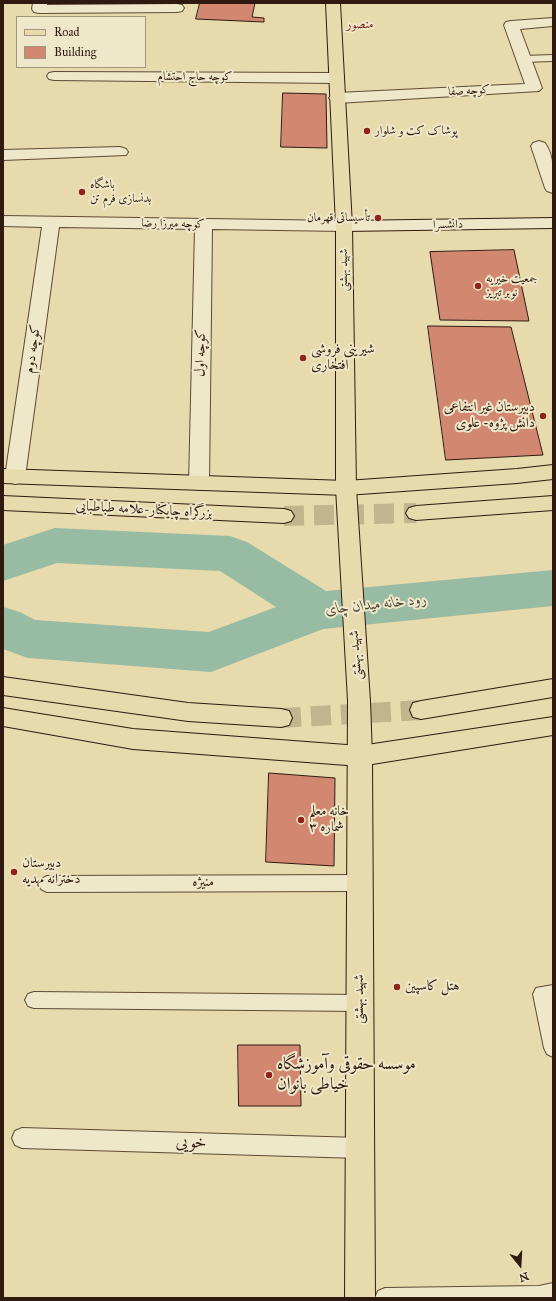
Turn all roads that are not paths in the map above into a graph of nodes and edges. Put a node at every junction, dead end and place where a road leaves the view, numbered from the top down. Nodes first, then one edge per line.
1 (40, 3) edge
2 (333, 3) edge
3 (177, 8) dead end
4 (553, 22) edge
5 (553, 58) edge
6 (523, 59) junction
7 (54, 76) dead end
8 (336, 78) junction
9 (337, 98) junction
10 (539, 146) dead end
11 (120, 152) dead end
12 (3, 154) edge
13 (553, 188) edge
14 (3, 221) edge
15 (51, 222) junction
16 (553, 223) edge
17 (204, 224) junction
18 (344, 226) junction
19 (553, 472) edge
20 (9, 476) edge
21 (199, 483) junction
22 (346, 488) junction
23 (3, 503) edge
24 (553, 503) edge
25 (416, 513) tunnel mouth
26 (284, 516) tunnel mouth
27 (348, 537) joint
28 (3, 686) edge
29 (553, 688) edge
30 (359, 701) joint
31 (421, 710) tunnel mouth
32 (3, 717) edge
33 (281, 718) tunnel mouth
34 (553, 726) edge
35 (360, 756) junction
36 (360, 882) junction
37 (47, 884) dead end
38 (553, 993) edge
39 (34, 1000) dead end
40 (360, 1003) junction
41 (553, 1048) edge
42 (22, 1138) dead end
43 (360, 1148) junction
44 (553, 1293) edge
45 (360, 1298) edge
46 (385, 1298) edge

1 - 3 street
2 - 8 main road, شهید بهشتى
4 - 6 street, کوچه صفا
5 - 6 lane
6 - 9 street, کوچه صفا
7 - 8 street, کوچه حاج احتشام
8 - 9 main road, شهید بهشتى
9 - 18 main road, شهید بهشتى
10 - 13 street
11 - 12 street
14 - 15 street, کوچه میرزا رضا
15 - 17 street, کوچه میرزا رضا
15 - 20 street, کوچه دوم
16 - 18 street, دانشسرا
17 - 18 street, کوچه میرزا رضا
17 - 21 street, کوچه اول
18 - 22 main road, شهید بهشتى
19 - 22 main road
20 - 21 main road
21 - 22 main road
22 - 27 main road, شهید بهشتى
23 - 26 main road, بزرگراه چایکنار-علامه طباطبایی
24 - 25 main road
27 - 30 main road, شهید بهشتی
28 - 33 main road
29 - 31 main road
30 - 35 main road, شهید بهشتى
32 - 35 main road
34 - 35 main road
35 - 36 main road, شهید بهشتى
36 - 37 lane, منیژه
36 - 40 main road, شهید بهشتى
38 - 41 lane
39 - 40 lane
40 - 43 main road, شهید بهشتى
42 - 43 lane, خویی
43 - 45 main road, شهید بهشتى
44 - 46 lane

